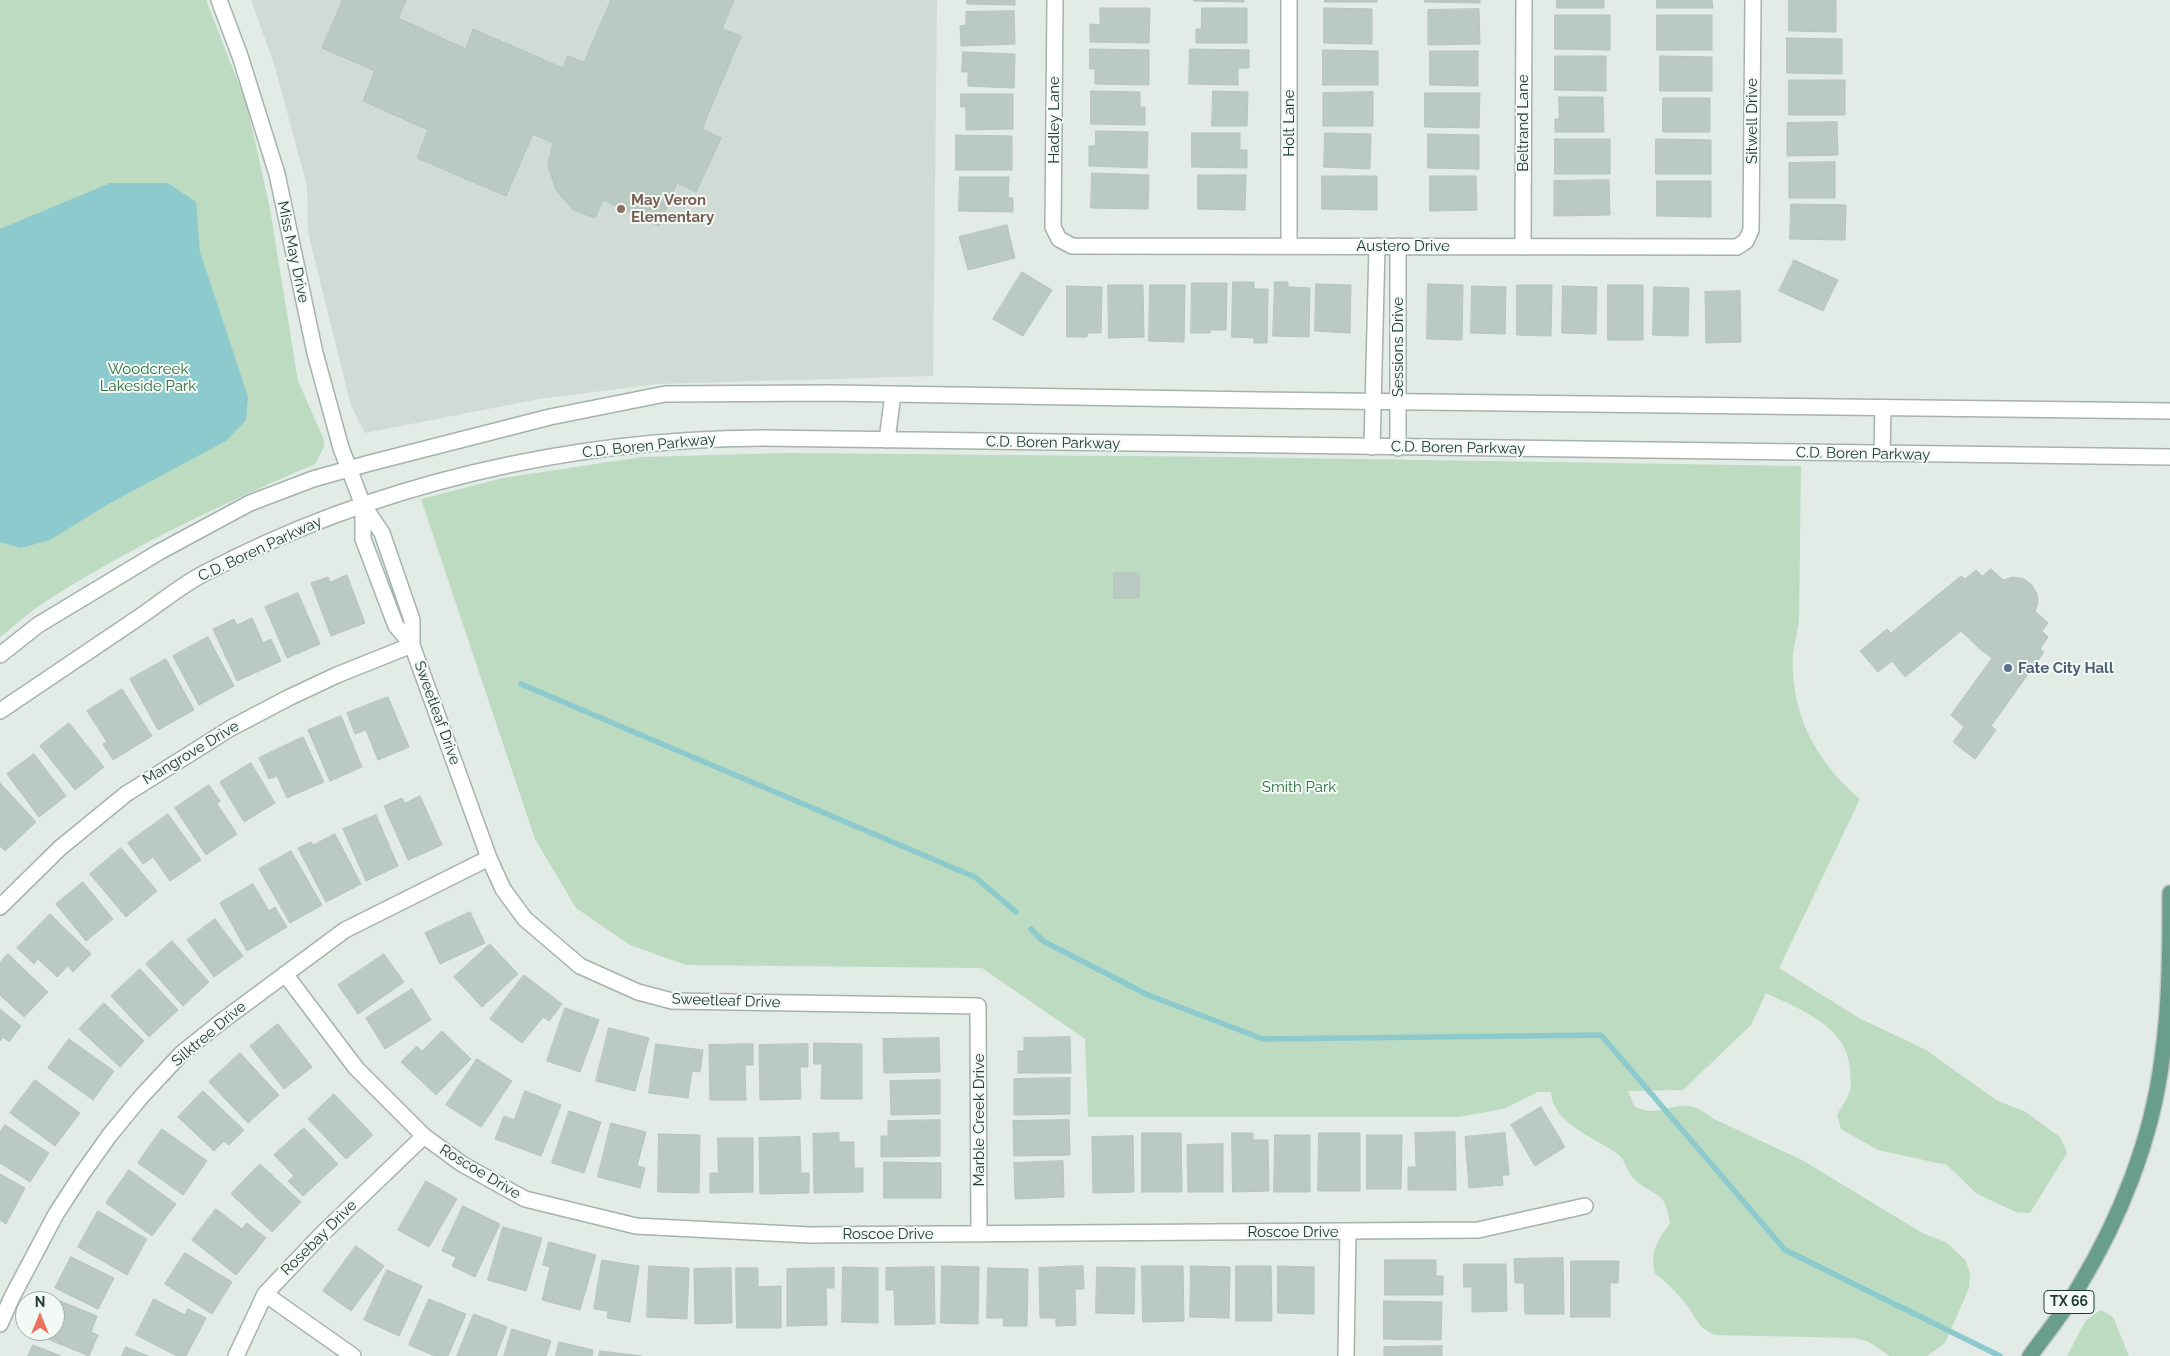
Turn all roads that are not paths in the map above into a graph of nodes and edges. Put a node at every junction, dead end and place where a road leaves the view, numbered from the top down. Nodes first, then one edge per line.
1 (219, 0) edge
2 (1055, 0) edge
3 (1289, 0) edge
4 (1524, 0) edge
5 (1753, 0) edge
6 (1059, 239) joint
7 (1746, 241) joint
8 (1289, 246) junction
9 (1377, 246) junction
10 (1398, 246) junction
11 (1523, 246) junction
12 (893, 394) junction
13 (1373, 402) junction
14 (1398, 402) junction
15 (1883, 408) junction
16 (2170, 411) edge
17 (887, 440) junction
18 (1372, 447) junction
19 (1398, 448) junction
20 (1882, 454) junction
21 (2170, 457) edge
22 (349, 469) junction
23 (363, 505) junction
24 (412, 645) junction
25 (0, 655) edge
26 (0, 711) edge
27 (489, 858) junction
28 (2170, 893) edge
29 (0, 907) edge
30 (285, 974) junction
31 (978, 1006) joint
32 (424, 1136) junction
33 (1585, 1206) dead end
34 (1348, 1231) junction
35 (979, 1234) junction
36 (6, 1294) edge
37 (265, 1294) junction
38 (0, 1324) edge
39 (236, 1356) edge
40 (353, 1356) edge
41 (1346, 1356) edge
42 (2030, 1356) edge

1 - 22 street, Miss May Drive
2 - 6 street, Hadley Lane
3 - 8 street, Holt Lane
4 - 11 street, Beltrand Lane
5 - 7 street, Sitwell Drive
6 - 8 street, Austero Drive
7 - 11 street, Austero Drive
8 - 9 street, Austero Drive
9 - 10 street, Austero Drive
9 - 13 street, Sessions Drive
10 - 11 street, Austero Drive
10 - 14 street, Sessions Drive
12 - 13 street
12 - 17 street
12 - 22 street
13 - 14 street
13 - 18 street, Sessions Drive
14 - 15 street
14 - 19 street, Sessions Drive
15 - 16 street
15 - 20 street
17 - 18 street, C.D. Boren Parkway
17 - 23 street, C.D. Boren Parkway
18 - 19 street, C.D. Boren Parkway
19 - 20 street, C.D. Boren Parkway
20 - 21 street, C.D. Boren Parkway
22 - 23 street, Miss May Drive
22 - 25 street
23 - 24 street, Sweetleaf Drive
23 - 26 street, C.D. Boren Parkway
24 - 27 street, Sweetleaf Drive
24 - 29 street, Mangrove Drive
27 - 30 street, Silktree Drive
27 - 31 street, Sweetleaf Drive
28 - 42 main road, TX 66
30 - 32 street, Roscoe Drive
30 - 36 street, Silktree Drive
31 - 35 street, Marble Creek Drive
32 - 35 street, Roscoe Drive
32 - 37 street, Rosebay Drive
33 - 34 street, Roscoe Drive
34 - 35 street, Roscoe Drive
34 - 41 street
36 - 38 street, Silktree Drive
37 - 39 street, Rosebay Drive
37 - 40 street

